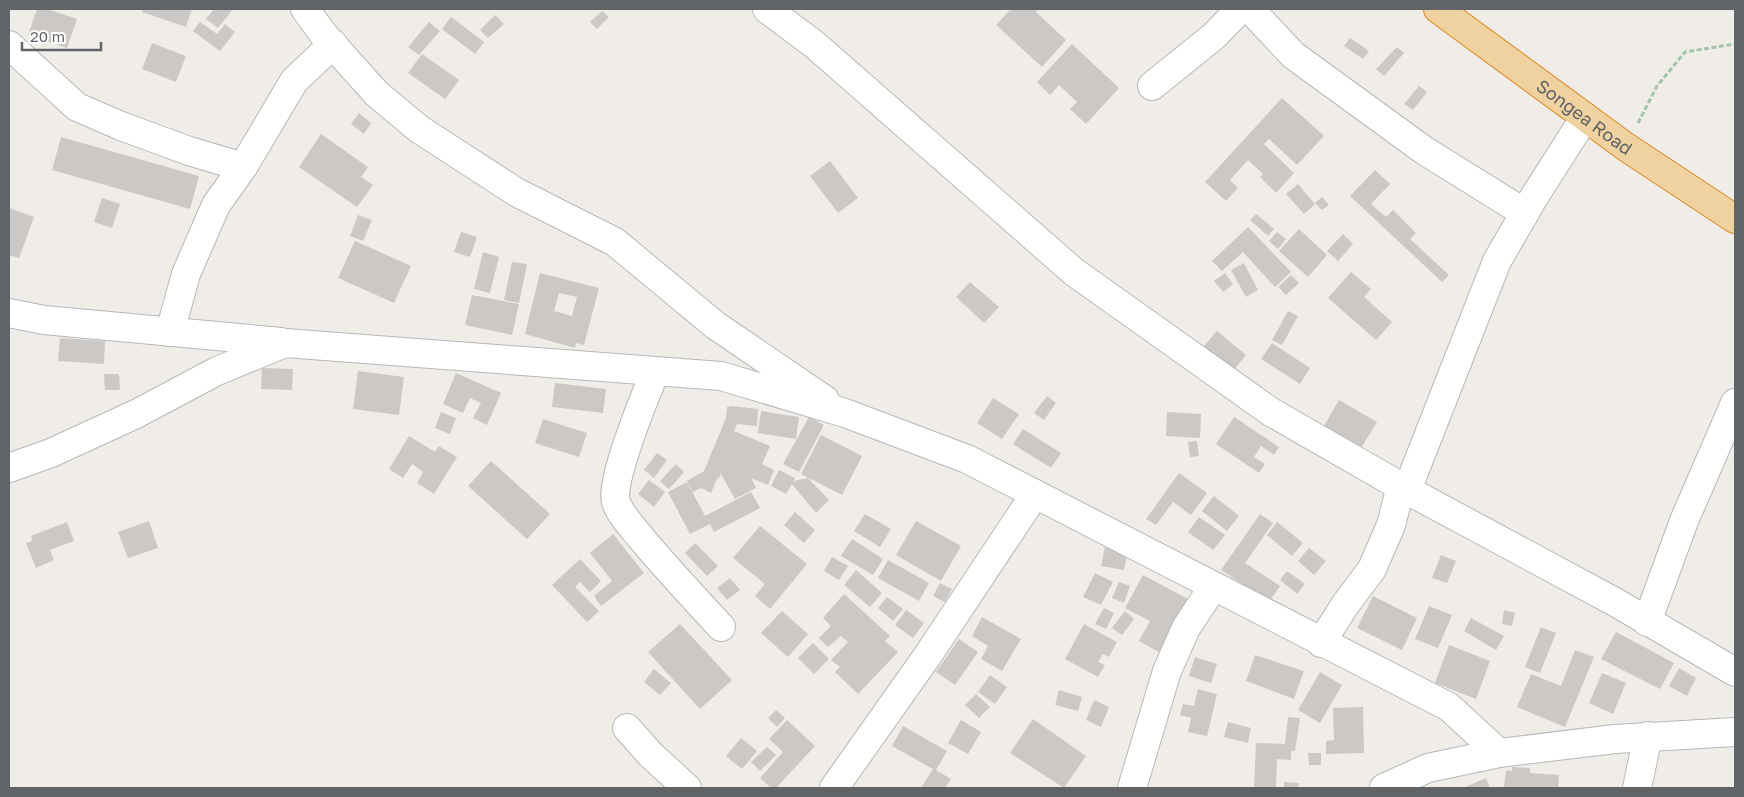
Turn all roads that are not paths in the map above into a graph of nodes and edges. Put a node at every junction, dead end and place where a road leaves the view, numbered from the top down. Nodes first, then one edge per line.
1 (768, 9) edge
2 (1240, 9) edge
3 (1250, 9) edge
4 (1438, 9) edge
5 (320, 21) edge
6 (9, 46) edge
7 (1152, 86) dead end
8 (1586, 117) junction
9 (243, 167) junction
10 (1525, 213) junction
11 (1735, 220) edge
12 (9, 313) edge
13 (170, 332) junction
14 (285, 343) junction
15 (655, 372) junction
16 (1735, 403) edge
17 (845, 413) junction
18 (9, 468) edge
19 (1404, 488) junction
20 (1035, 494) junction
21 (1213, 587) junction
22 (1647, 622) junction
23 (721, 627) dead end
24 (1322, 643) junction
25 (1735, 672) edge
26 (627, 728) dead end
27 (1735, 732) edge
28 (1648, 736) junction
29 (1499, 753) junction
30 (687, 788) edge
31 (834, 788) edge
32 (1132, 788) edge
33 (1384, 788) edge
34 (1637, 788) edge

1 - 19 street
2 - 7 street
3 - 10 street
4 - 8 highway, Songea Road
5 - 9 street
5 - 17 street
6 - 9 street
8 - 10 street
8 - 11 highway, Songea Road
9 - 13 street
10 - 19 street
12 - 13 street
13 - 14 street
14 - 15 street
14 - 18 street
15 - 17 street
15 - 23 street
16 - 22 street
17 - 20 street
19 - 22 street
19 - 24 street
20 - 21 street
20 - 31 street
21 - 24 street
21 - 32 street
22 - 25 street
24 - 29 street
26 - 30 street
27 - 28 street
28 - 29 street
28 - 34 street
29 - 33 street

